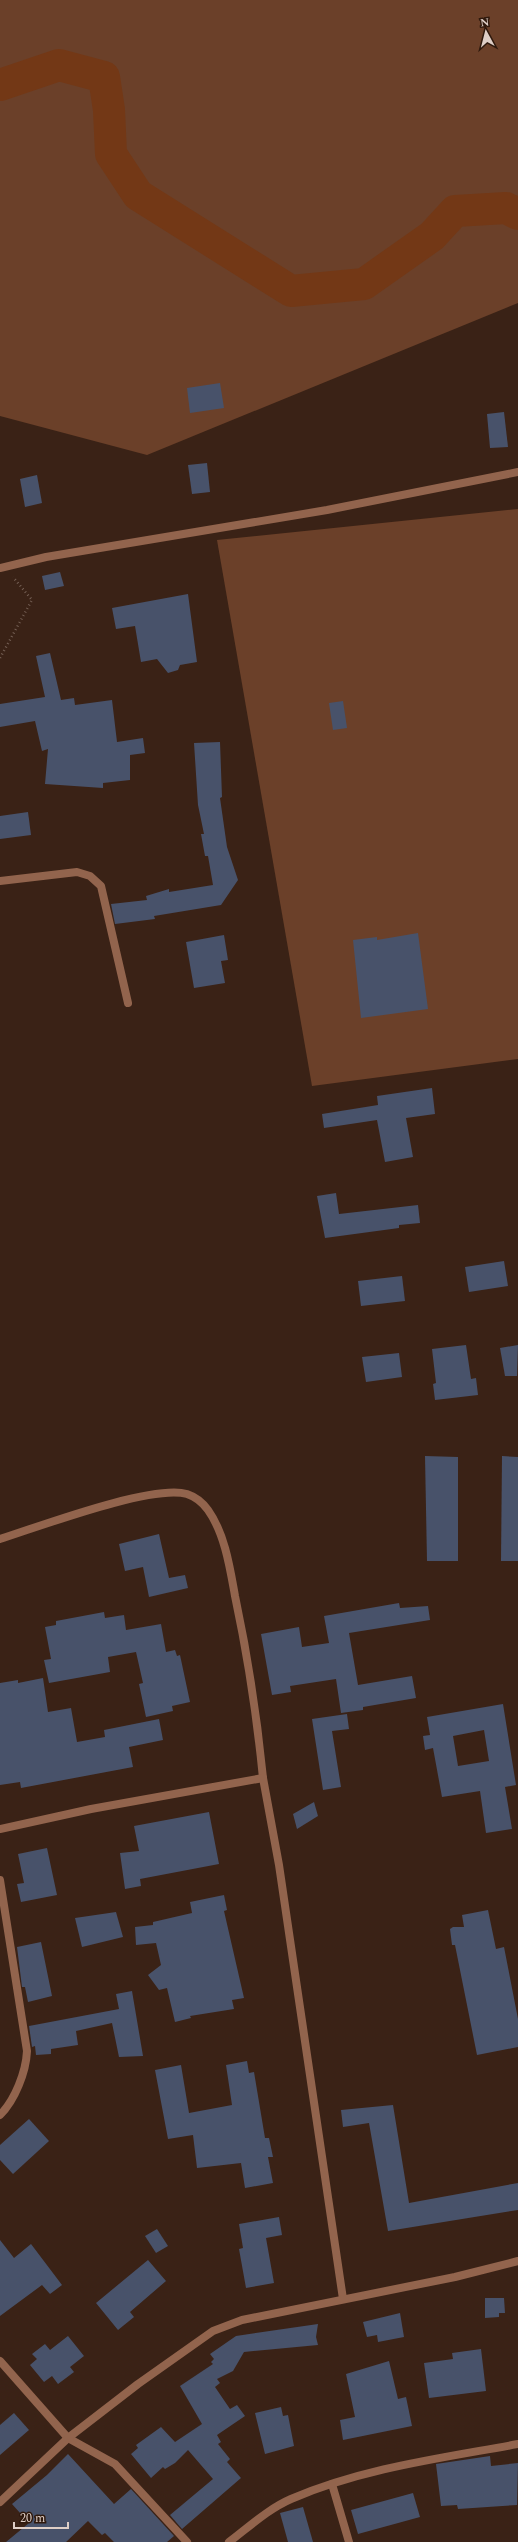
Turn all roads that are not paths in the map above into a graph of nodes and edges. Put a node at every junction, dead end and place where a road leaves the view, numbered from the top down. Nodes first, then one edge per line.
1 (518, 472) edge
2 (2, 568) edge
3 (0, 881) edge
4 (128, 1003) dead end
5 (0, 1539) edge
6 (263, 1778) junction
7 (0, 1830) edge
8 (0, 1880) edge
9 (0, 2115) edge
10 (518, 2261) edge
11 (343, 2299) junction
12 (0, 2361) edge
13 (68, 2438) junction
14 (518, 2444) edge
15 (332, 2484) junction
16 (0, 2502) edge
17 (187, 2542) edge
18 (229, 2542) edge
19 (349, 2542) edge

1 - 2 street
3 - 4 street
5 - 6 street
6 - 7 street
6 - 11 street
8 - 9 street
10 - 11 street
11 - 13 street
12 - 13 street
13 - 16 street
13 - 17 street
14 - 15 street
15 - 18 street
15 - 19 street

